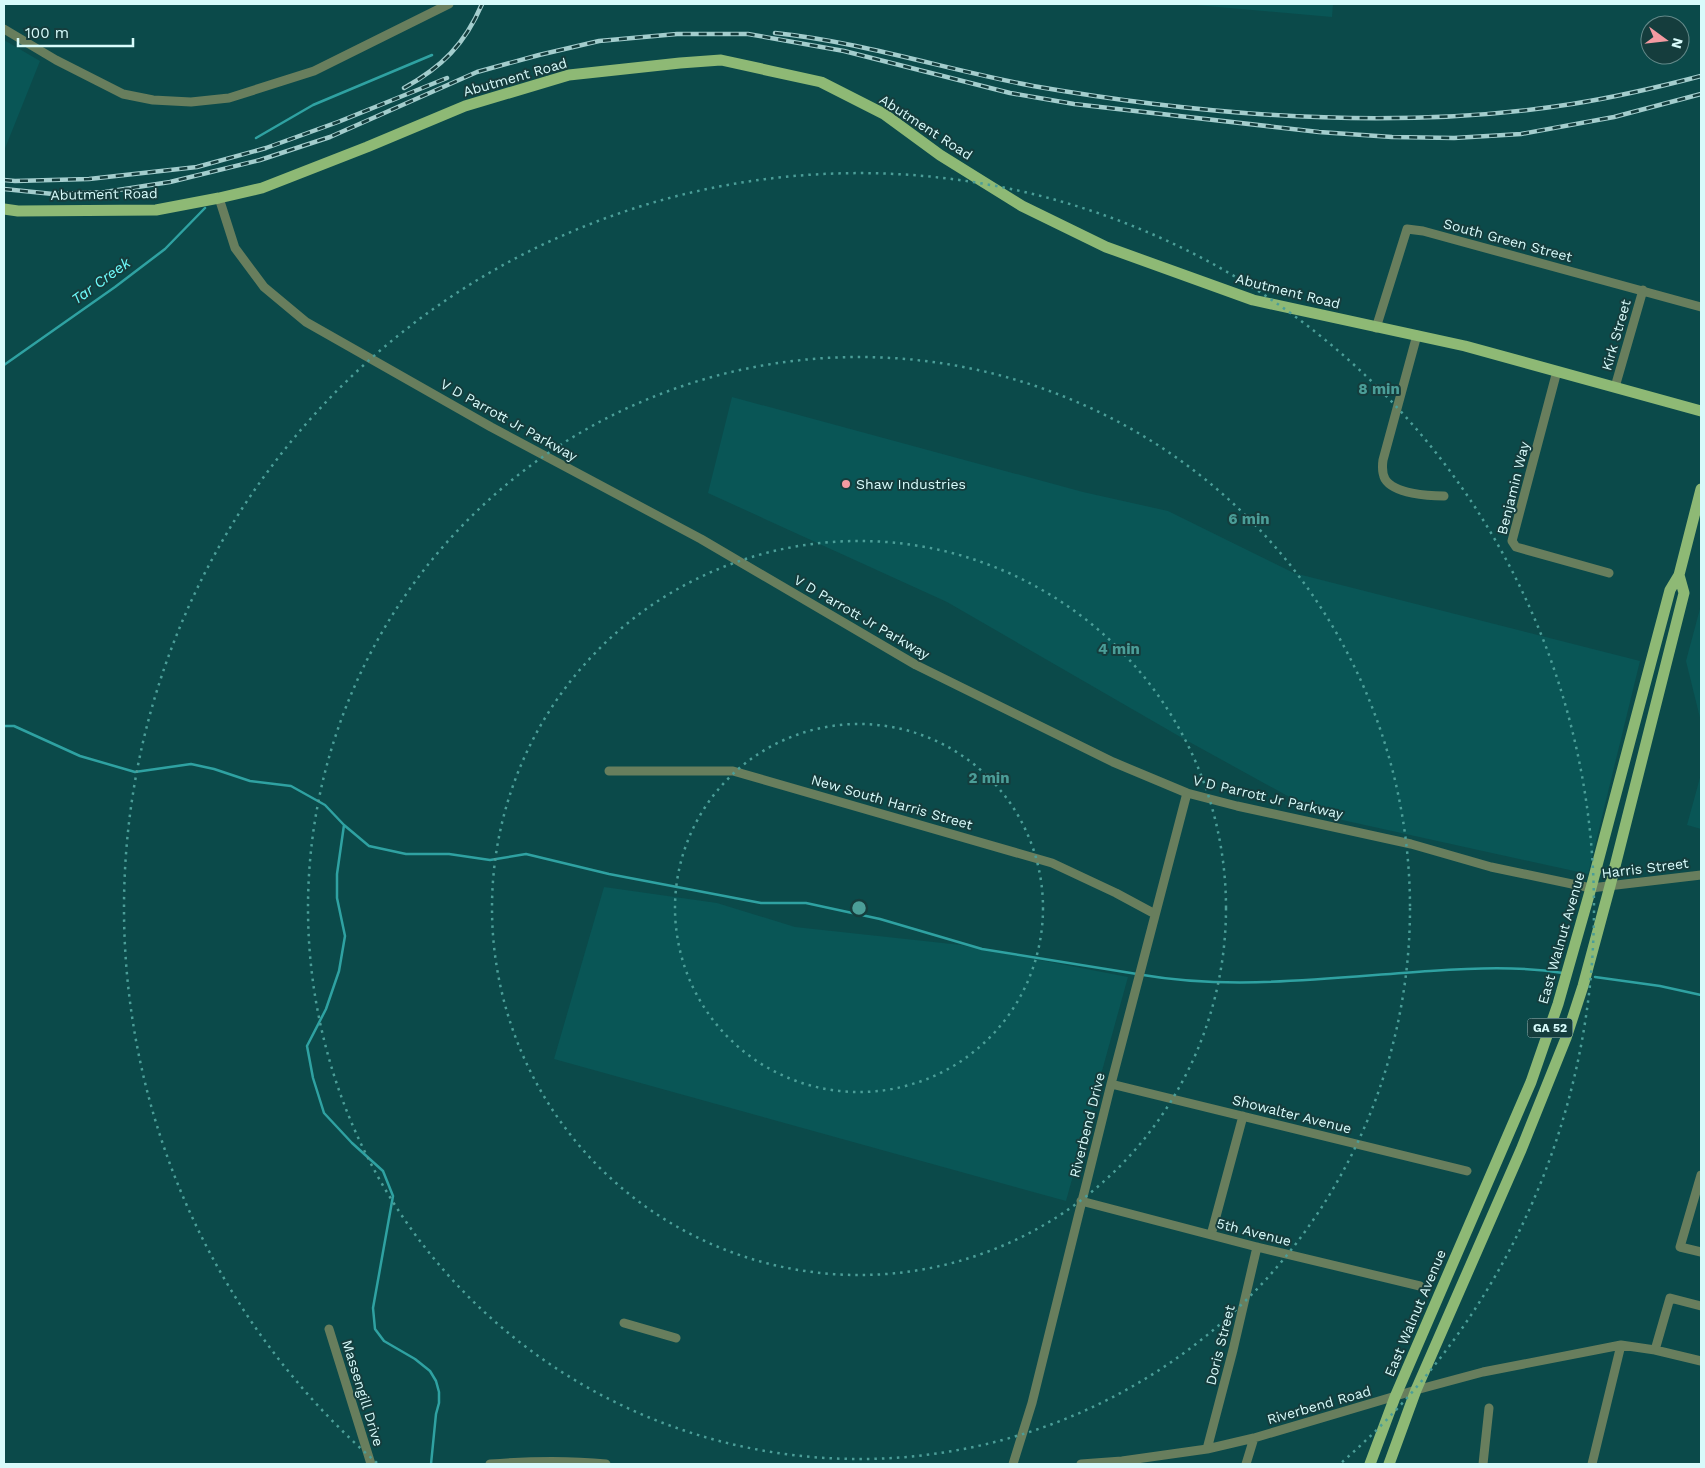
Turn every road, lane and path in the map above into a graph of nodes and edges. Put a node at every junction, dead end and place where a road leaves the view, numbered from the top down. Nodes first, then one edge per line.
1 (449, 4) edge
2 (4, 29) edge
3 (219, 198) junction
4 (4, 209) edge
5 (1643, 290) junction
6 (1701, 306) edge
7 (1376, 328) junction
8 (1417, 335) junction
9 (1557, 371) junction
10 (1614, 387) junction
11 (1701, 411) edge
12 (1701, 489) edge
13 (1444, 496) dead end
14 (1609, 573) dead end
15 (1679, 575) junction
16 (609, 771) dead end
17 (1188, 792) junction
18 (1701, 875) edge
19 (1610, 886) junction
20 (1591, 888) junction
21 (1155, 914) junction
22 (1111, 1084) junction
23 (1243, 1116) junction
24 (1467, 1171) dead end
25 (1701, 1174) edge
26 (1082, 1201) junction
27 (1210, 1235) junction
28 (1257, 1247) junction
29 (1701, 1252) edge
30 (1420, 1286) dead end
31 (1701, 1306) edge
32 (624, 1323) dead end
33 (329, 1329) dead end
34 (676, 1338) dead end
35 (1621, 1345) junction
36 (1655, 1350) junction
37 (1701, 1361) edge
38 (1416, 1390) junction
39 (1395, 1397) junction
40 (1489, 1408) dead end
41 (1254, 1438) junction
42 (1207, 1449) junction
43 (371, 1464) edge
44 (490, 1464) edge
45 (606, 1464) edge
46 (1013, 1464) edge
47 (1081, 1464) edge
48 (1246, 1464) edge
49 (1370, 1464) edge
50 (1389, 1464) edge
51 (1483, 1464) edge
52 (1592, 1464) edge

1 - 2 street
3 - 4 main road, Abutment Road
3 - 7 main road, Abutment Road
3 - 17 street, V D Parrott Jr Parkway
5 - 6 street, South Green Street
5 - 7 street, South Green Street
5 - 10 street, Kirk Street
7 - 8 main road, Abutment Road
8 - 9 main road, Abutment Road
8 - 13 street
9 - 10 main road, Abutment Road
9 - 14 street, Benjamin Way
10 - 11 main road, Abutment Road
12 - 15 main road, East Walnut Avenue / GA 52
15 - 19 main road, East Walnut Avenue / GA 52
15 - 20 main road, East Walnut Avenue / GA 52
16 - 21 street, New South Harris Street
17 - 20 street, V D Parrott Jr Parkway
17 - 21 street, Riverbend Drive
18 - 19 street, Harris Street
19 - 20 street, Harris Street
19 - 38 main road, East Walnut Avenue / GA 52
20 - 39 main road, East Walnut Avenue / GA 52
21 - 22 street, Riverbend Drive
22 - 23 street, Showalter Avenue
22 - 26 street, Riverbend Drive
23 - 24 street, Showalter Avenue
23 - 27 street
25 - 29 street
26 - 27 street, 5th Avenue
26 - 46 street, Riverbend Drive
27 - 28 street, 5th Avenue
28 - 30 street, 5th Avenue
28 - 42 street, Doris Street
31 - 36 street
32 - 34 street
33 - 43 street, Massengill Drive
35 - 36 street
35 - 38 street, Riverbend Road
35 - 52 street
36 - 37 street
38 - 39 street, Riverbend Road
38 - 50 main road, East Walnut Avenue / GA 52
39 - 41 street, Riverbend Road
39 - 49 main road, East Walnut Avenue / GA 52
40 - 51 street
41 - 42 street, Riverbend Road
41 - 48 street
42 - 47 street, Riverbend Road
44 - 45 street

